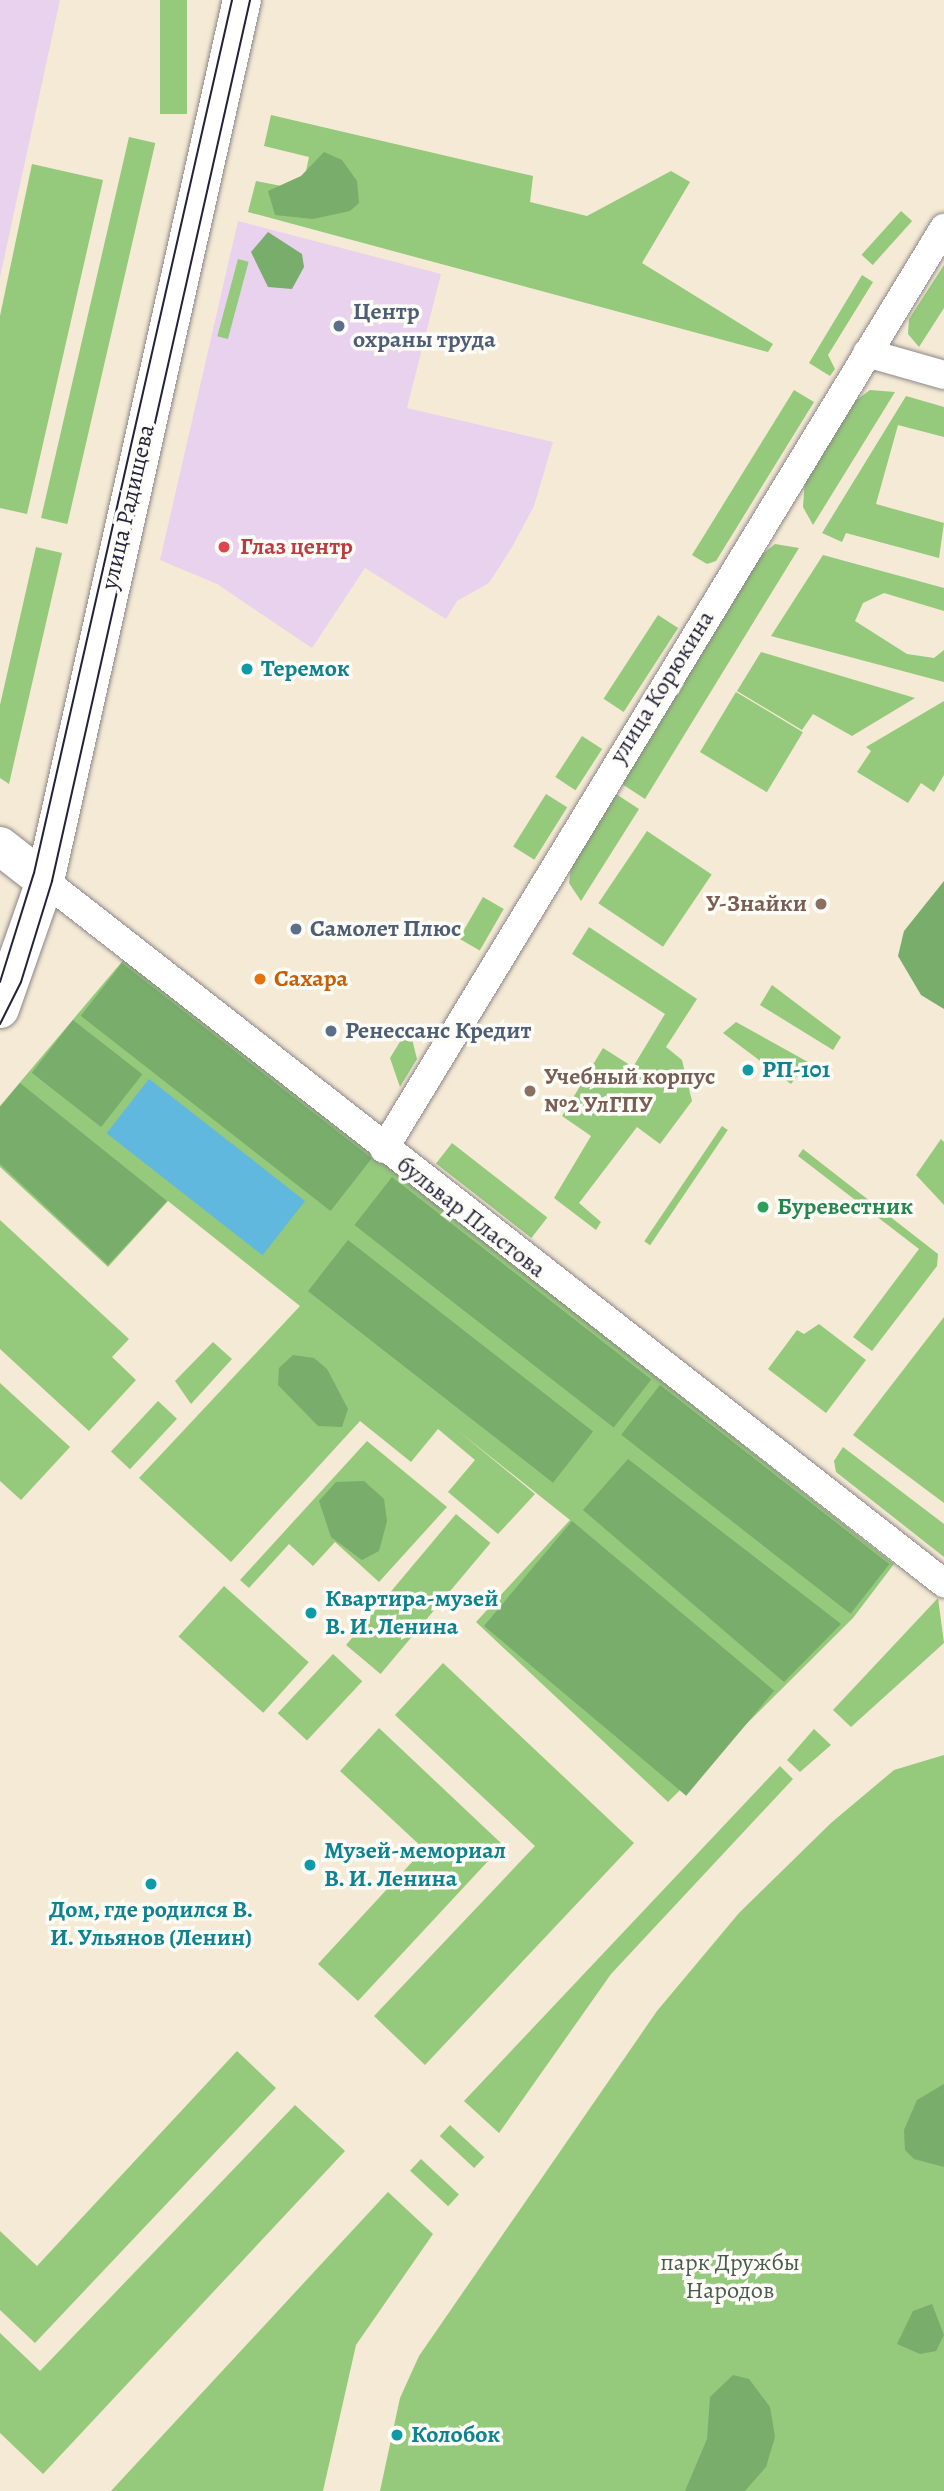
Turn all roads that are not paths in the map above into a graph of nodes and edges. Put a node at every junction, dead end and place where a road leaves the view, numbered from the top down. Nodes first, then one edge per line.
1 (242, 0) edge
2 (944, 228) edge
3 (867, 353) junction
4 (944, 375) edge
5 (0, 846) edge
6 (45, 881) junction
7 (0, 1009) edge
8 (384, 1149) junction
9 (944, 1583) edge

1 - 6 street, улица Радищева
2 - 3 street, улица Корюкина
3 - 4 street
3 - 8 street, улица Корюкина
5 - 6 street, бульвар Пластова
6 - 7 street, улица Радищева
6 - 8 street, бульвар Пластова
8 - 9 street, бульвар Пластова

